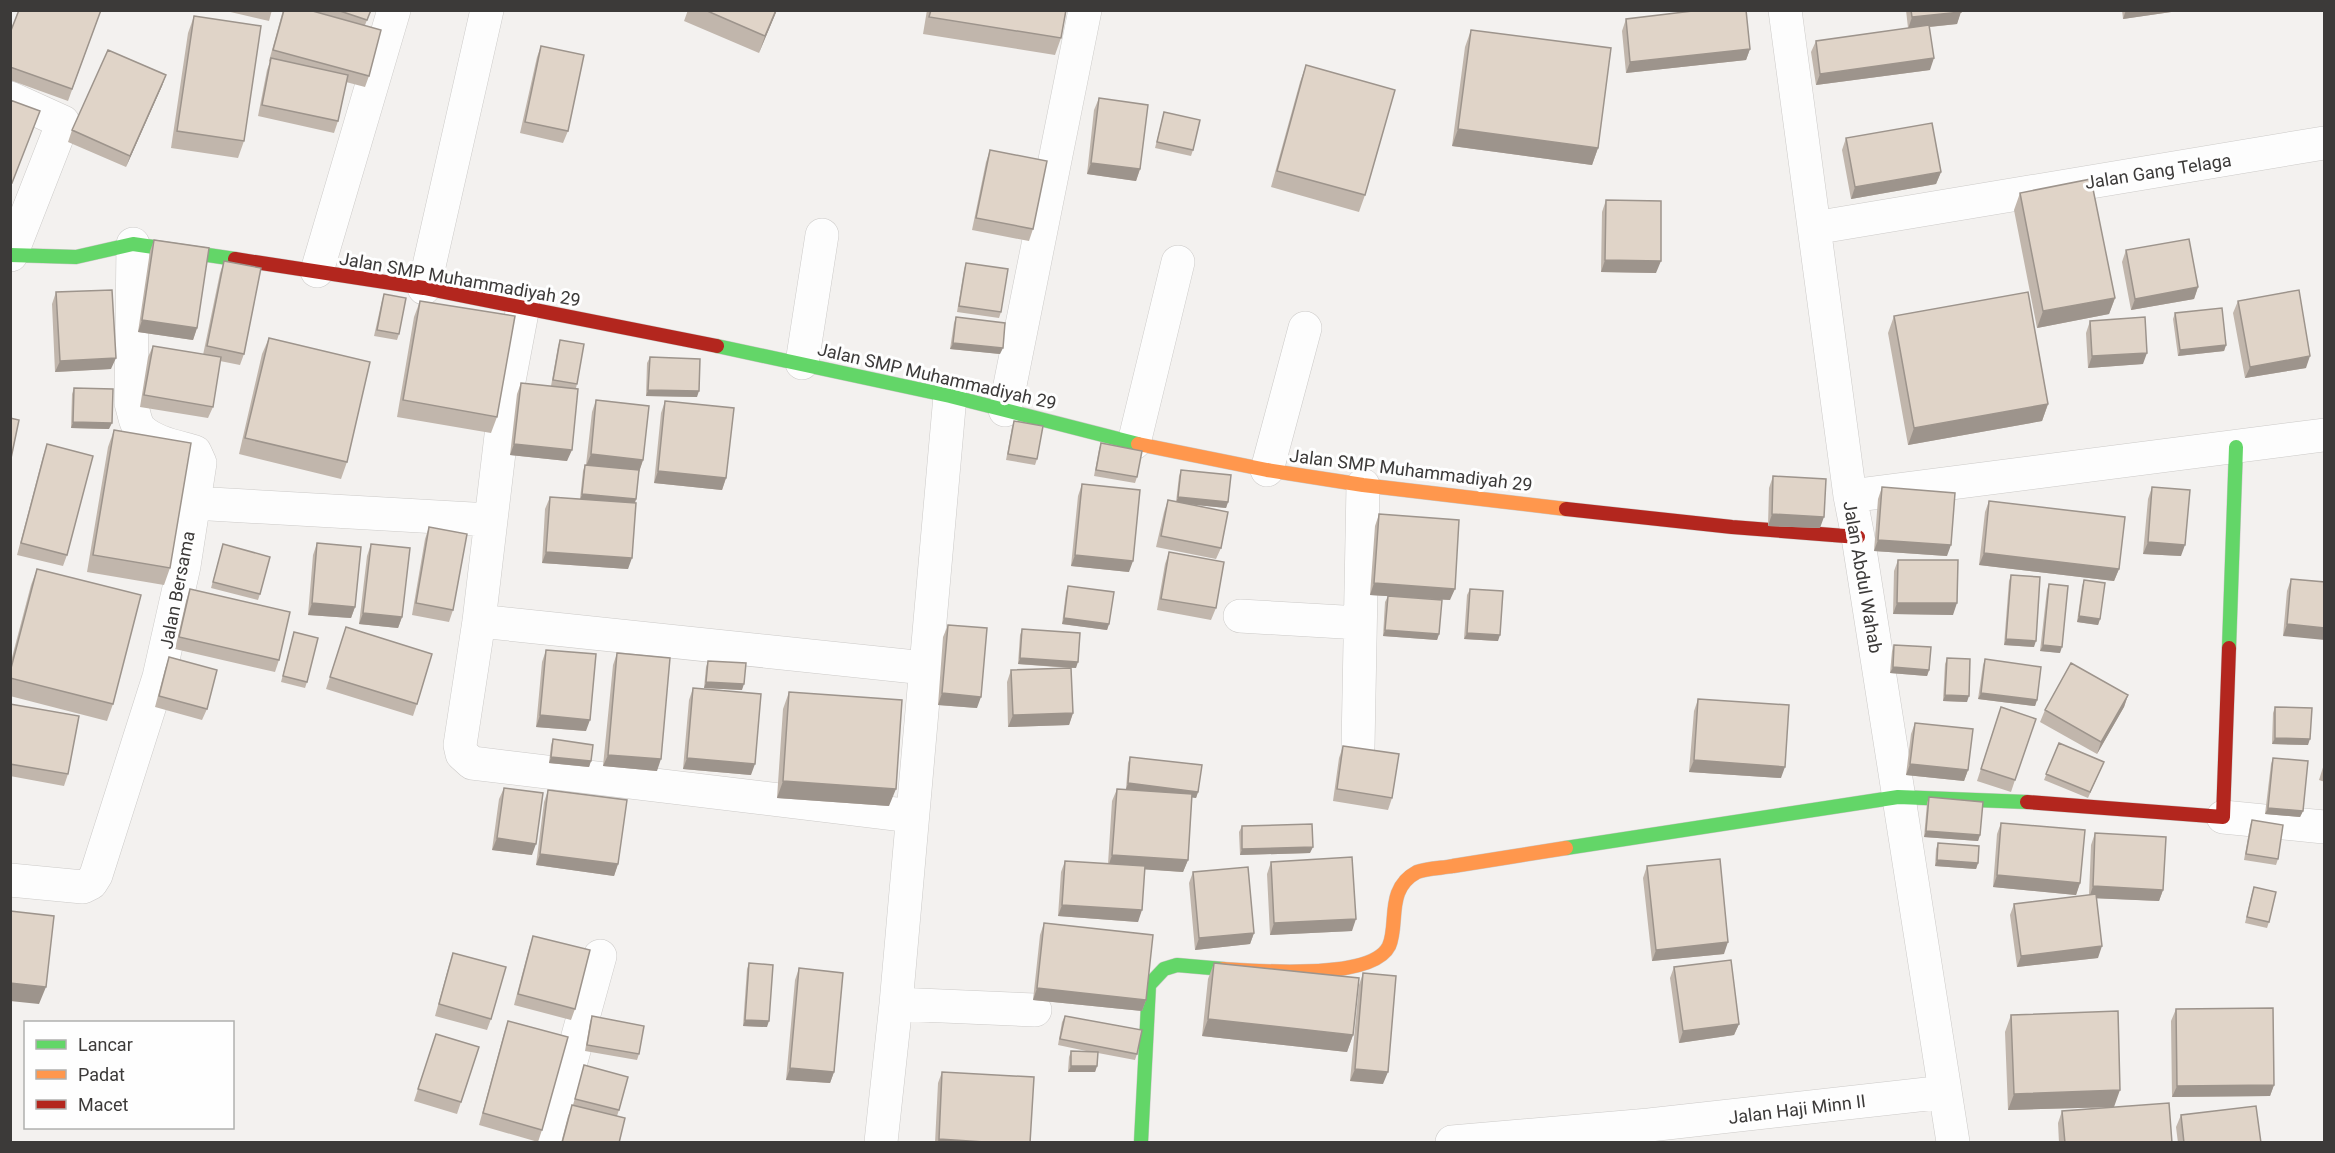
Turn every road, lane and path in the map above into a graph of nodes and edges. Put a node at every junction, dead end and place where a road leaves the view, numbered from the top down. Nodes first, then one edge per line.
1 (394, 10) edge
2 (487, 10) edge
3 (1085, 10) edge
4 (1785, 10) edge
5 (10, 98) edge
6 (2325, 143) edge
7 (1814, 228) junction
8 (822, 235) dead end
9 (133, 244) junction
10 (11, 255) edge
11 (1178, 262) dead end
12 (317, 271) junction
13 (424, 288) junction
14 (523, 307) junction
15 (1305, 328) dead end
16 (802, 363) junction
17 (950, 396) junction
18 (1005, 410) junction
19 (2325, 435) edge
20 (1134, 443) junction
21 (2236, 447) junction
22 (1268, 470) junction
23 (1363, 484) junction
24 (1850, 496) junction
25 (193, 503) junction
26 (490, 520) junction
27 (1858, 537) junction
28 (1240, 616) dead end
29 (480, 621) junction
30 (1360, 623) junction
31 (925, 668) junction
32 (1358, 747) edge
33 (1898, 797) junction
34 (912, 816) junction
35 (2223, 817) junction
36 (2325, 827) edge
37 (10, 880) edge
38 (600, 956) dead end
39 (896, 1004) junction
40 (1035, 1010) dead end
41 (1945, 1092) junction
42 (1643, 1134) edge
43 (552, 1143) edge
44 (881, 1143) edge
45 (1142, 1143) edge
46 (1452, 1143) edge
47 (1953, 1143) edge

1 - 12 street
2 - 13 street
3 - 18 street
4 - 7 street, Jalan Abdul Wahab
5 - 10 street
6 - 7 street, Jalan Gang Telaga
7 - 24 street, Jalan Abdul Wahab
8 - 16 street
9 - 10 street, Jalan SMP Muhammadiyah 29
9 - 12 street, Jalan SMP Muhammadiyah 29
9 - 25 street, Jalan Bersama
11 - 20 street
12 - 13 street, Jalan SMP Muhammadiyah 29
13 - 14 street, Jalan SMP Muhammadiyah 29
14 - 16 street, Jalan SMP Muhammadiyah 29
14 - 26 street
15 - 22 street
16 - 17 street, Jalan SMP Muhammadiyah 29
17 - 18 street, Jalan SMP Muhammadiyah 29
17 - 31 street
18 - 20 street, Jalan SMP Muhammadiyah 29
19 - 21 street
20 - 22 street, Jalan SMP Muhammadiyah 29
21 - 24 street
21 - 35 street
22 - 23 street, Jalan SMP Muhammadiyah 29
23 - 27 street, Jalan SMP Muhammadiyah 29
23 - 30 street
24 - 27 street, Jalan Abdul Wahab
25 - 26 street
25 - 37 street, Jalan Bersama
26 - 29 street
27 - 33 street, Jalan Abdul Wahab
28 - 30 street
29 - 31 street
29 - 34 street
30 - 32 street
31 - 34 street
33 - 35 street
33 - 41 street, Jalan Abdul Wahab
33 - 45 street
34 - 39 street
35 - 36 street
38 - 43 street
39 - 40 street
39 - 44 street
41 - 42 street, Jalan Haji Minn II
41 - 47 street, Jalan Abdul Wahab
42 - 46 street, Jalan Haji Minn II

